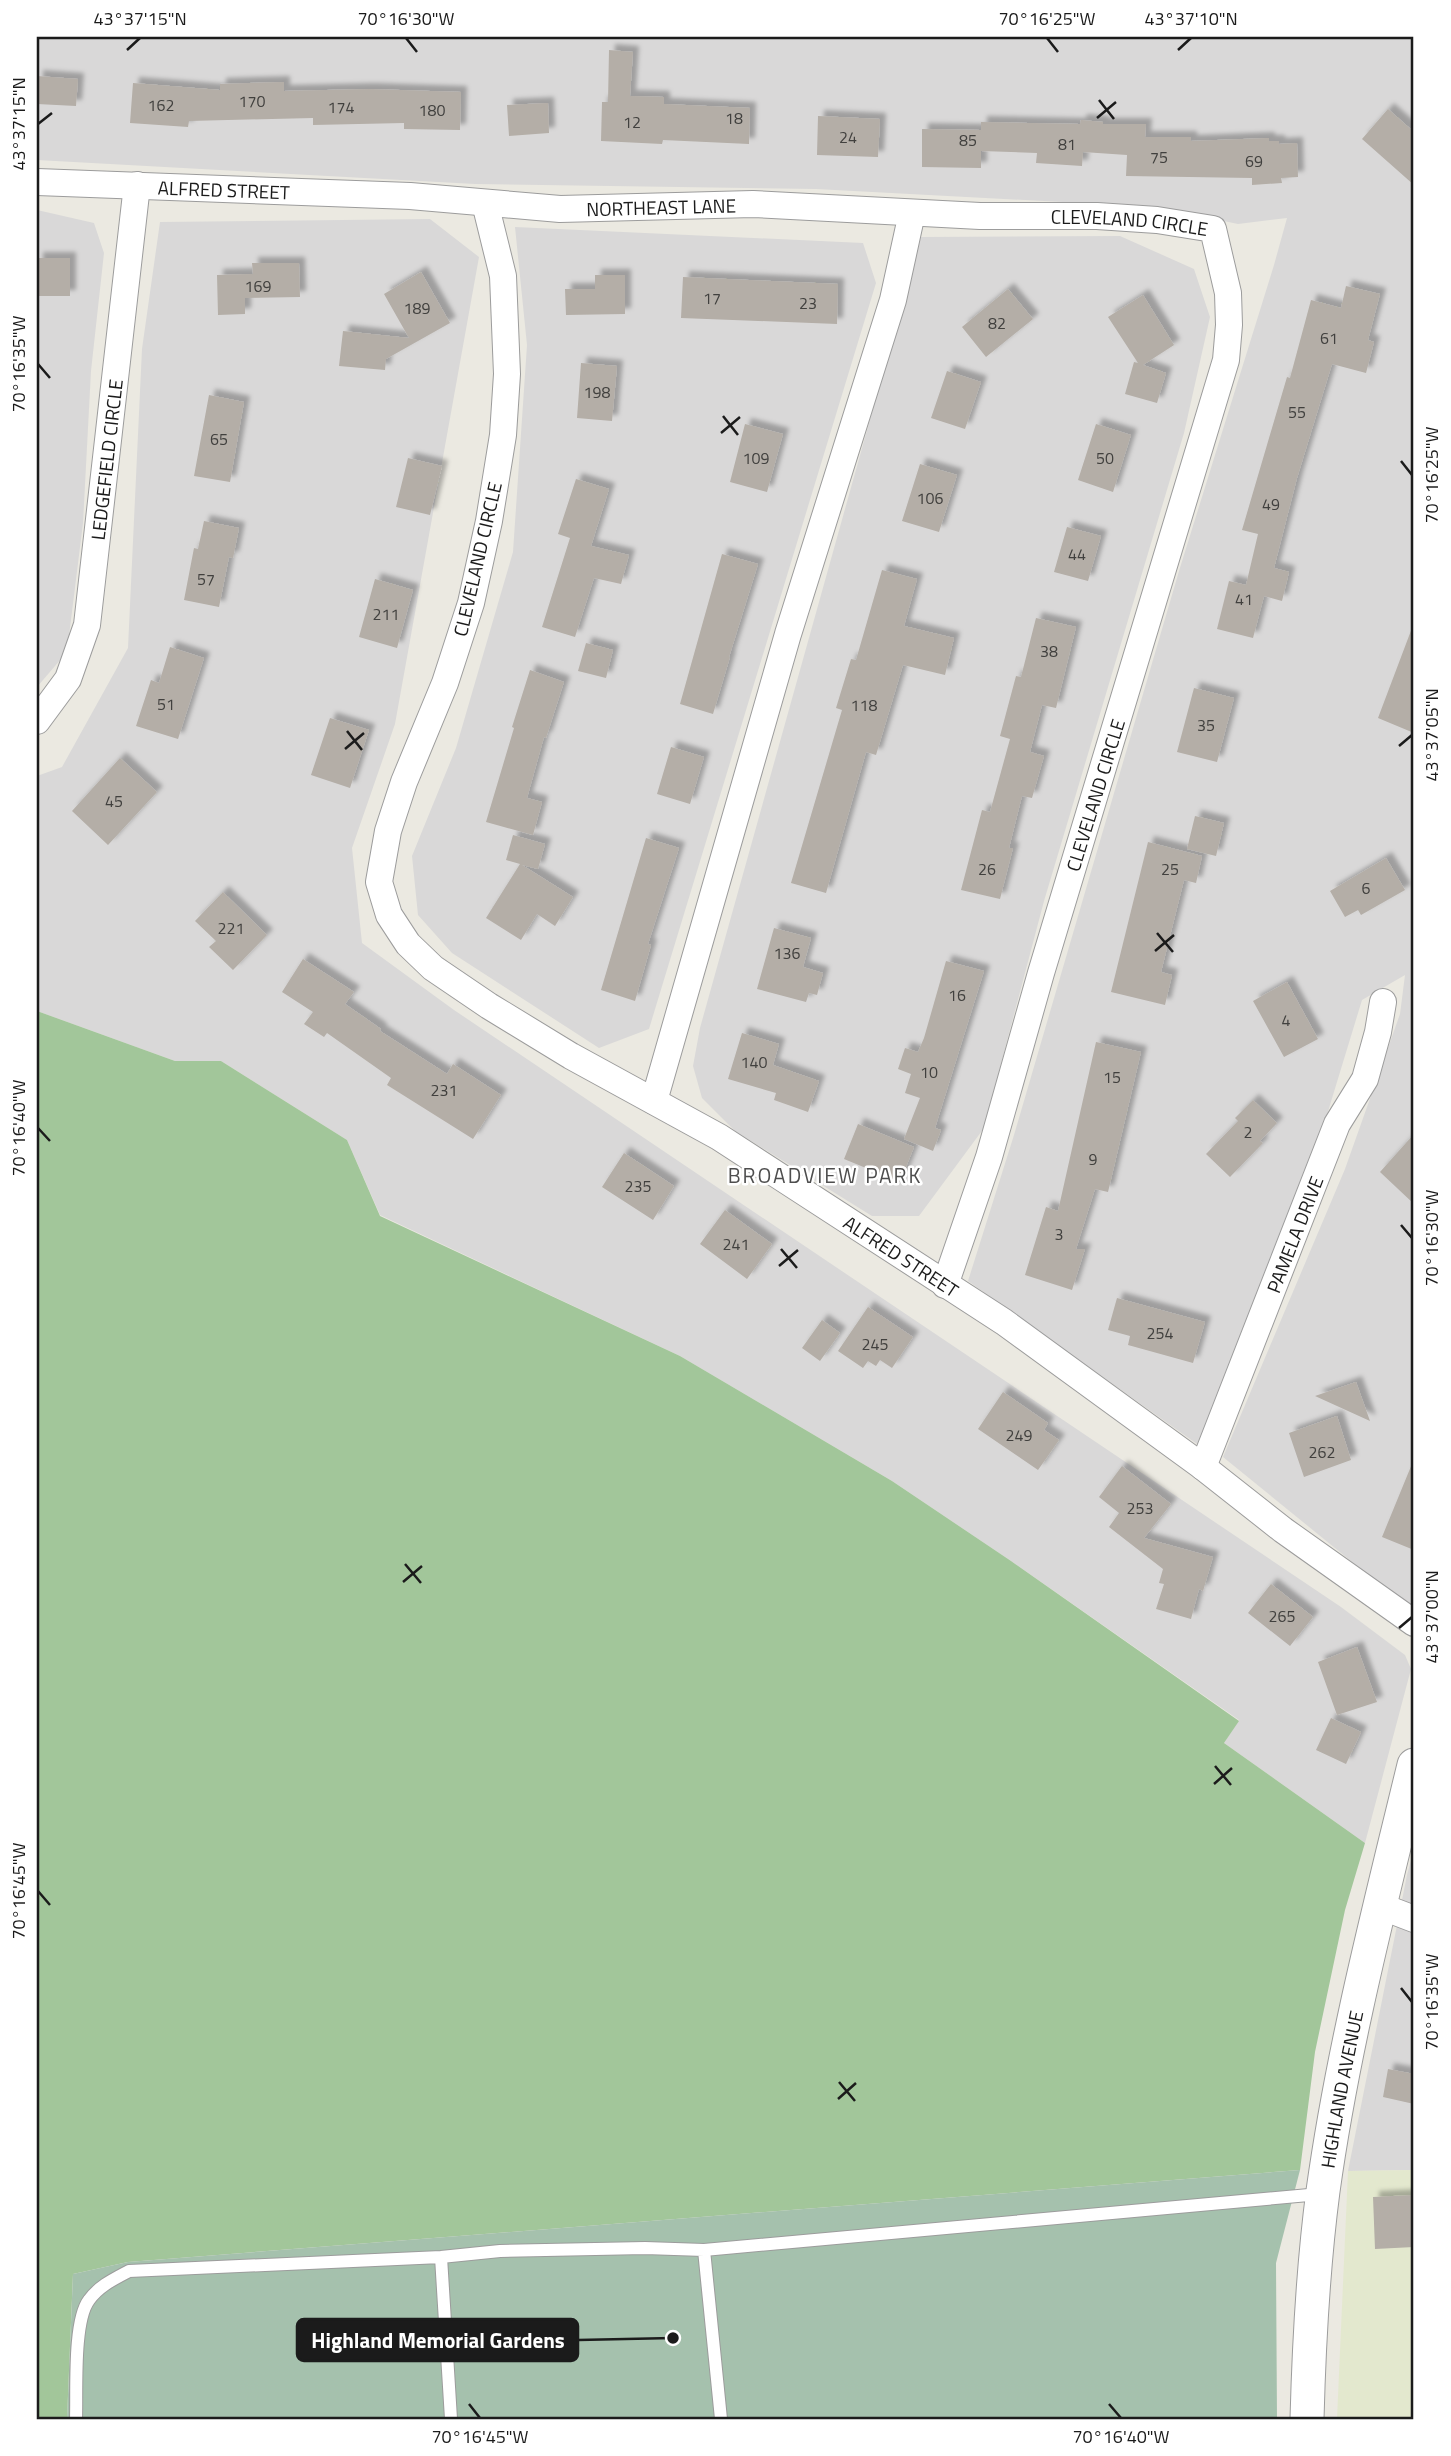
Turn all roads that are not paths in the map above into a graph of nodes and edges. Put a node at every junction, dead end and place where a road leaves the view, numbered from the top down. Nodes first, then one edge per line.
1 (37, 182) edge
2 (137, 185) junction
3 (410, 196) joint
4 (485, 203) junction
5 (912, 213) junction
6 (37, 721) edge
7 (385, 904) joint
8 (1383, 1002) dead end
9 (654, 1101) junction
10 (946, 1285) junction
11 (1203, 1467) junction
12 (1414, 1623) edge
13 (1414, 1765) edge
14 (1380, 1906) junction
15 (1414, 1919) edge
16 (1323, 2194) junction
17 (704, 2250) junction
18 (441, 2257) junction
19 (76, 2419) edge
20 (451, 2419) edge
21 (721, 2419) edge
22 (1307, 2419) edge

1 - 2 street, ALFRED STREET
2 - 3 street, ALFRED STREET
2 - 6 street, LEDGEFIELD CIRCLE
3 - 4 street, NORTHEAST LANE
4 - 5 street, NORTHEAST LANE
4 - 7 street, CLEVELAND CIRCLE
5 - 9 street
5 - 10 street, CLEVELAND CIRCLE
7 - 9 street, ALFRED STREET
8 - 11 street, PAMELA DRIVE
9 - 10 street, ALFRED STREET
10 - 11 street, ALFRED STREET
11 - 12 street, ALFRED STREET
13 - 14 street, HIGHLAND AVENUE
14 - 15 street
14 - 16 street, HIGHLAND AVENUE
16 - 17 lane
16 - 22 street, HIGHLAND AVENUE
17 - 18 lane
17 - 21 lane
18 - 19 lane
18 - 20 lane

